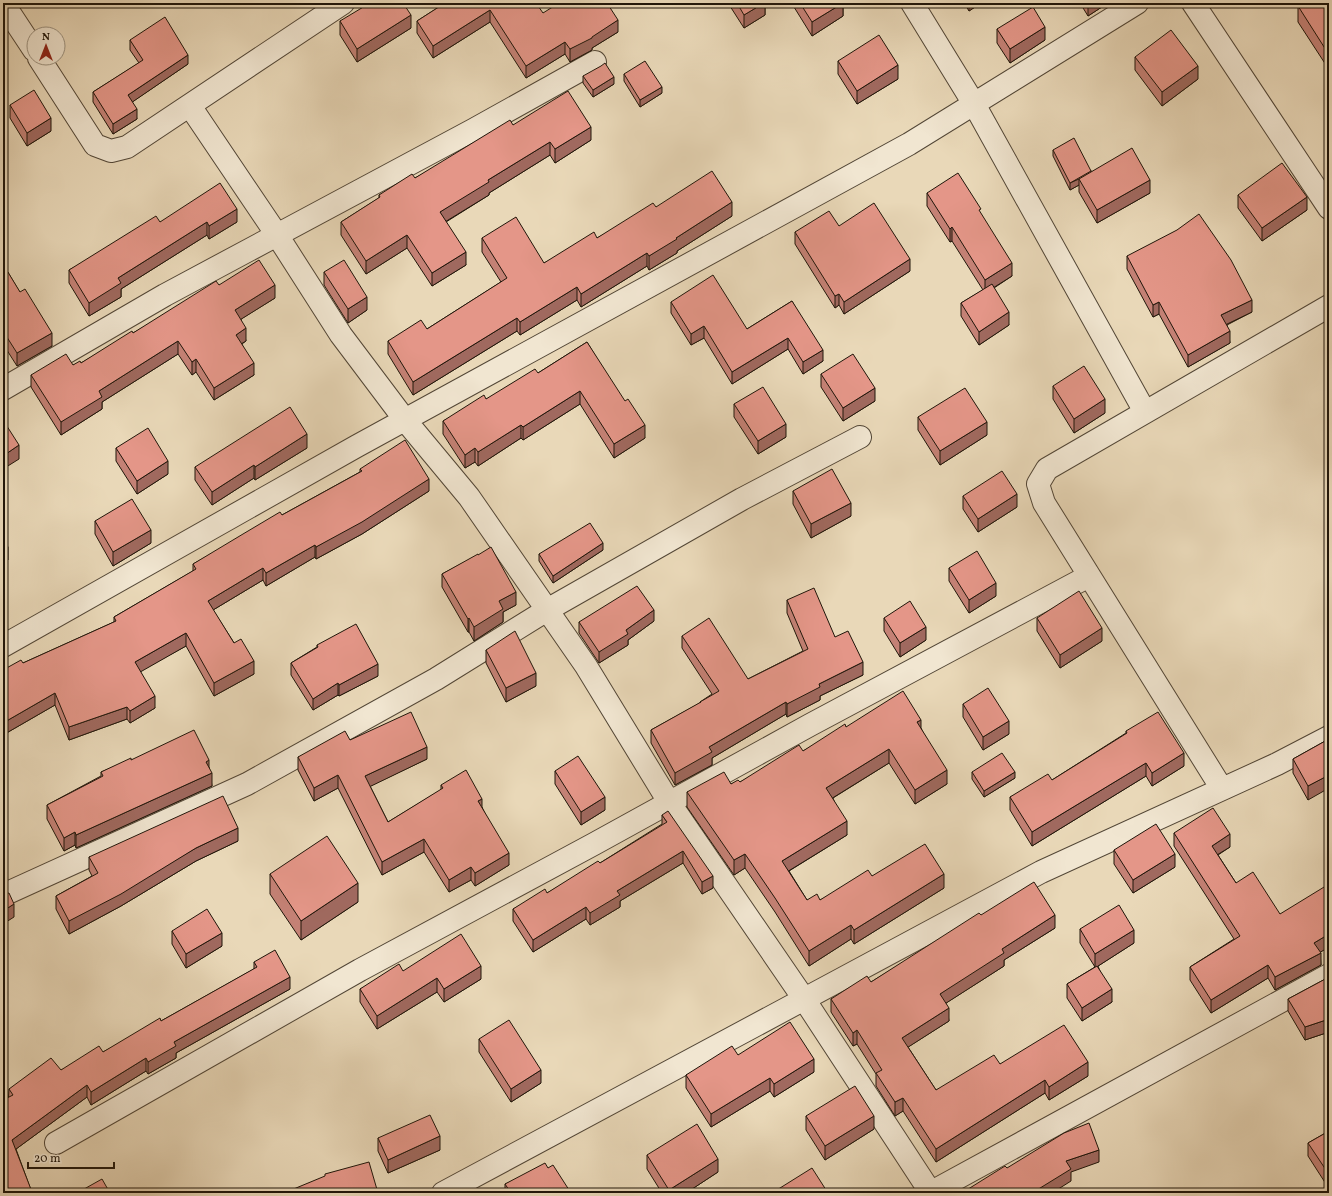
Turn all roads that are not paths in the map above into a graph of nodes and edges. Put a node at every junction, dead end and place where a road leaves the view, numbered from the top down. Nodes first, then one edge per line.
1 (4, 3) edge
2 (343, 3) edge
3 (912, 3) edge
4 (1137, 3) edge
5 (1193, 3) edge
6 (26, 37) edge
7 (595, 62) dead end
8 (44, 66) edge
9 (974, 104) junction
10 (190, 106) junction
11 (1329, 208) edge
12 (277, 235) junction
13 (1329, 306) edge
14 (3, 389) edge
15 (1146, 412) junction
16 (405, 420) junction
17 (860, 437) dead end
18 (1089, 576) junction
19 (547, 610) junction
20 (3, 646) edge
21 (1329, 737) edge
22 (1222, 789) junction
23 (669, 802) junction
24 (3, 895) edge
25 (1329, 975) edge
26 (804, 999) junction
27 (56, 1143) dead end
28 (443, 1193) edge
29 (930, 1193) edge

1 - 6 street
2 - 10 street
3 - 9 street
4 - 9 street
5 - 11 street
7 - 12 street
8 - 10 street
9 - 15 street
9 - 16 street
10 - 12 street
12 - 14 street
12 - 16 street
13 - 15 street
15 - 18 street
16 - 19 street
16 - 20 street
17 - 19 street
18 - 22 street
18 - 23 street
19 - 23 street
19 - 24 street
21 - 22 street
22 - 26 street
23 - 26 street
23 - 27 street
25 - 29 street
26 - 28 street
26 - 29 street

